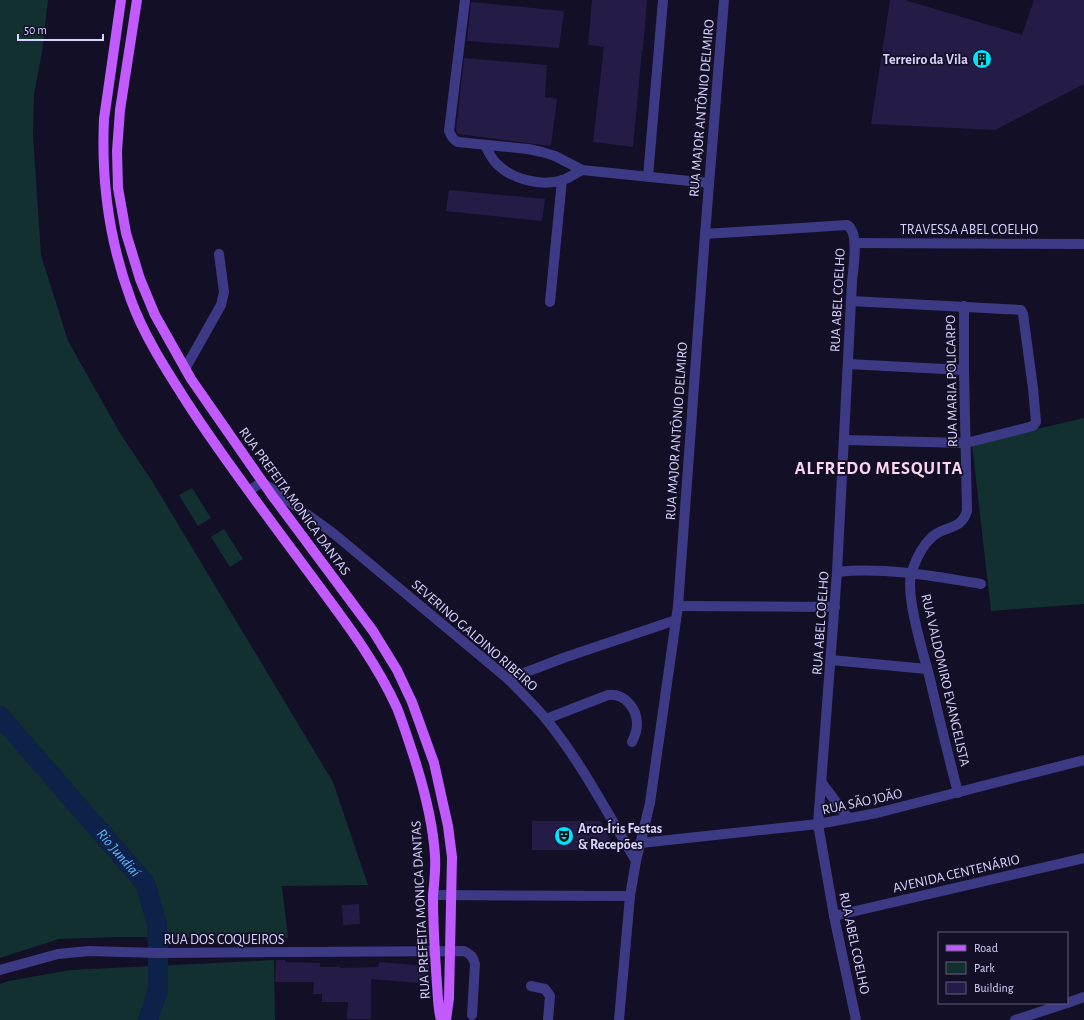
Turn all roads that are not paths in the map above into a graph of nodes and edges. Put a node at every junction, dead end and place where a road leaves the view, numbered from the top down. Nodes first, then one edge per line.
1 (121, 0) edge
2 (137, 0) edge
3 (465, 0) edge
4 (663, 0) edge
5 (724, 0) edge
6 (485, 145) junction
7 (582, 170) junction
8 (648, 177) junction
9 (562, 180) junction
10 (709, 183) junction
11 (705, 234) junction
12 (855, 243) junction
13 (1084, 244) edge
14 (219, 254) dead end
15 (851, 301) junction
16 (550, 302) dead end
17 (964, 306) junction
18 (848, 364) junction
19 (185, 369) junction
20 (964, 370) junction
21 (844, 440) junction
22 (966, 443) junction
23 (262, 482) junction
24 (249, 491) junction
25 (837, 572) junction
26 (911, 572) junction
27 (981, 584) dead end
28 (678, 606) junction
29 (835, 607) junction
30 (676, 620) junction
31 (831, 660) junction
32 (927, 669) junction
33 (508, 679) junction
34 (546, 719) junction
35 (632, 742) dead end
36 (1084, 760) edge
37 (822, 783) junction
38 (958, 793) junction
39 (848, 818) junction
40 (818, 824) junction
41 (641, 843) junction
42 (1084, 858) edge
43 (636, 861) junction
44 (433, 895) junction
45 (450, 896) junction
46 (630, 896) junction
47 (834, 916) junction
48 (434, 952) junction
49 (450, 952) junction
50 (0, 970) edge
51 (531, 986) dead end
52 (1084, 997) edge
53 (1068, 1003) edge
54 (1064, 1004) edge
55 (472, 1015) dead end
56 (441, 1020) edge
57 (446, 1020) edge
58 (548, 1020) edge
59 (620, 1020) edge
60 (856, 1020) edge
61 (1015, 1020) edge

1 - 24 main road, RUA PREFEITA MONICA DANTAS
2 - 19 main road, RUA PREFEITA MONICA DANTAS
3 - 6 street
4 - 8 street
5 - 10 street, RUA MAJOR ANTÔNIO DELMIRO
6 - 7 street
6 - 9 street
7 - 8 street
7 - 9 street
8 - 10 street
9 - 16 street
10 - 11 street, RUA MAJOR ANTÔNIO DELMIRO
11 - 12 street, RUA ABEL COELHO
11 - 28 street, RUA MAJOR ANTÔNIO DELMIRO
12 - 13 street, TRAVESSA ABEL COELHO
12 - 15 street, RUA ABEL COELHO
14 - 19 street
15 - 17 street
15 - 18 street, RUA ABEL COELHO
17 - 20 street, RUA MARIA POLICARPO
17 - 22 street
18 - 20 street
18 - 21 street, RUA ABEL COELHO
19 - 23 main road, RUA PREFEITA MONICA DANTAS
20 - 22 street, RUA MARIA POLICARPO
21 - 22 street
21 - 25 street, RUA ABEL COELHO
22 - 26 street, RUA MARIA POLICARPO
23 - 24 street
23 - 33 street, SEVERINO GALDINO RIBEIRO
23 - 45 main road, RUA PREFEITA MONICA DANTAS
24 - 44 main road, RUA PREFEITA MONICA DANTAS
25 - 26 street
25 - 29 street, RUA ABEL COELHO
26 - 27 street
26 - 32 street, RUA VALDOMIRO EVANGELISTA
28 - 29 street
28 - 30 street, RUA MAJOR ANTÔNIO DELMIRO
29 - 31 street, RUA ABEL COELHO
30 - 33 street
30 - 41 street, RUA MAJOR ANTÔNIO DELMIRO
31 - 32 street
31 - 37 street, RUA ABEL COELHO
32 - 38 street, RUA VALDOMIRO EVANGELISTA
33 - 34 street, SEVERINO GALDINO RIBEIRO
34 - 35 street
34 - 43 street, SEVERINO GALDINO RIBEIRO
36 - 38 street, RUA SÃO JOÃO
37 - 39 street
37 - 40 street, RUA ABEL COELHO
38 - 39 street, RUA SÃO JOÃO
39 - 40 street, RUA SÃO JOÃO
40 - 41 street, RUA SÃO JOÃO
40 - 47 street, RUA ABEL COELHO
41 - 43 street, RUA MAJOR ANTÔNIO DELMIRO
42 - 47 street, AVENIDA CENTENÁRIO
43 - 46 street, RUA MAJOR ANTÔNIO DELMIRO
44 - 45 street
44 - 48 main road, RUA PREFEITA MONICA DANTAS
45 - 46 street
45 - 49 main road, RUA PREFEITA MONICA DANTAS
46 - 59 street, RUA MAJOR ANTÔNIO DELMIRO
47 - 60 street, RUA ABEL COELHO
48 - 49 street, RUA DOS COQUEIROS
48 - 50 street, RUA DOS COQUEIROS
48 - 56 main road, RUA PREFEITA MONICA DANTAS
49 - 55 street, RUA DOS COQUEIROS
49 - 57 main road, RUA PREFEITA MONICA DANTAS
51 - 58 street
52 - 53 street
54 - 61 street

